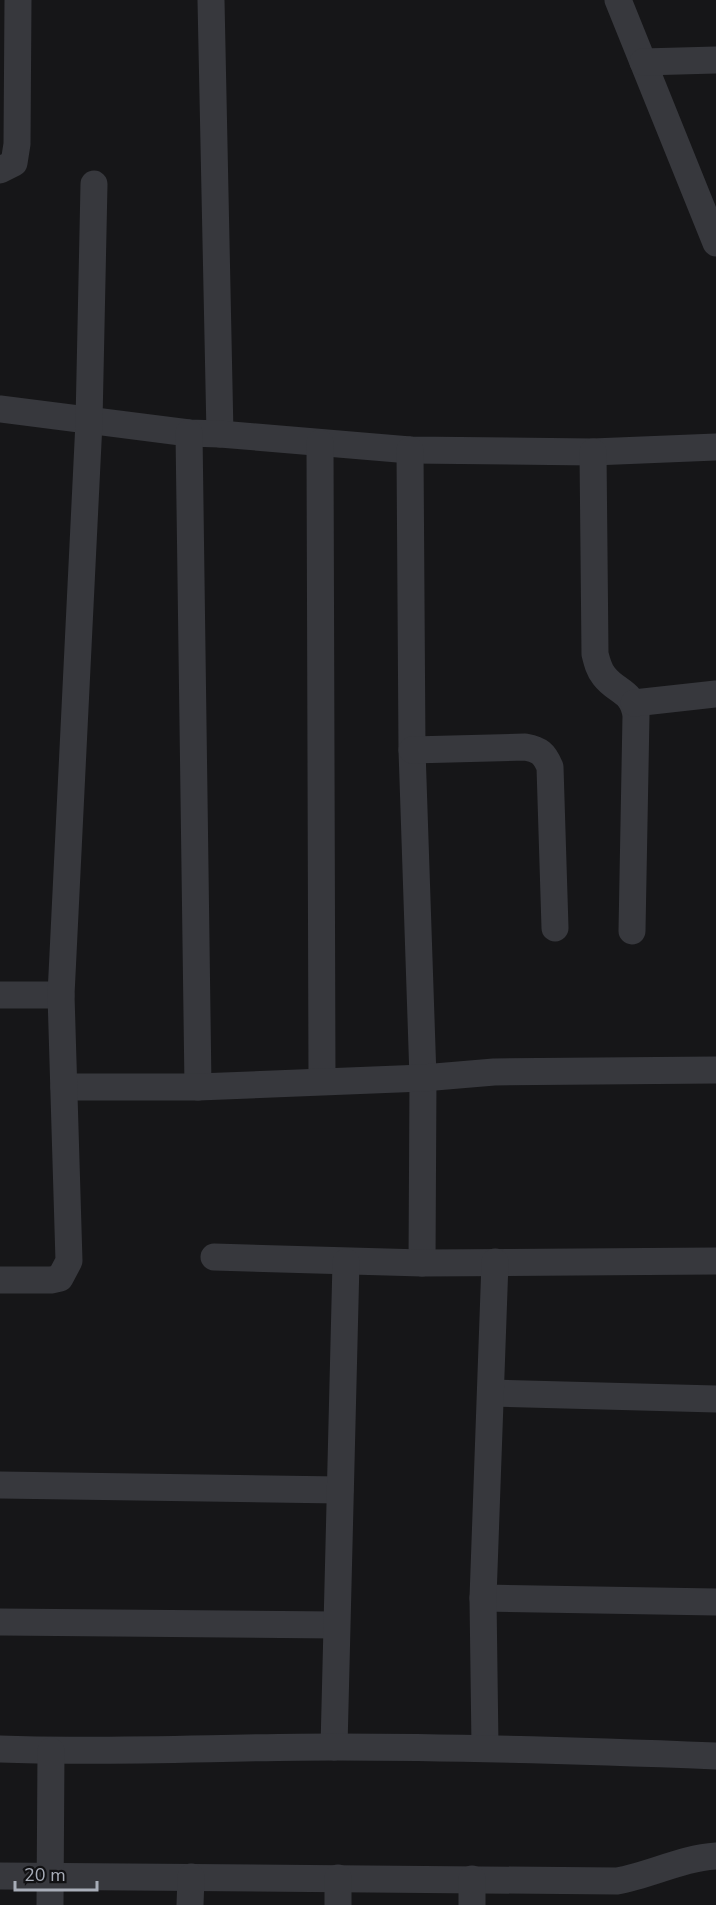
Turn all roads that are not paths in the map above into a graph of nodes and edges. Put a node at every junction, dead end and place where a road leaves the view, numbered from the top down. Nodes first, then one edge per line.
1 (18, 0) edge
2 (211, 0) edge
3 (618, 0) edge
4 (716, 60) edge
5 (643, 62) junction
6 (0, 170) edge
7 (94, 184) dead end
8 (716, 243) edge
9 (0, 409) edge
10 (89, 422) junction
11 (189, 433) junction
12 (220, 434) junction
13 (320, 443) junction
14 (716, 447) edge
15 (410, 450) junction
16 (593, 452) junction
17 (716, 694) edge
18 (634, 703) junction
19 (412, 750) junction
20 (555, 928) dead end
21 (632, 931) dead end
22 (0, 995) edge
23 (61, 995) junction
24 (716, 1070) edge
25 (423, 1078) junction
26 (322, 1081) junction
27 (64, 1087) junction
28 (198, 1087) junction
29 (214, 1257) dead end
30 (716, 1261) edge
31 (346, 1262) junction
32 (495, 1262) junction
33 (422, 1263) junction
34 (0, 1280) edge
35 (491, 1393) junction
36 (716, 1399) edge
37 (0, 1485) edge
38 (340, 1490) junction
39 (483, 1598) junction
40 (716, 1602) edge
41 (0, 1622) edge
42 (336, 1625) junction
43 (334, 1747) junction
44 (484, 1747) junction
45 (0, 1749) edge
46 (51, 1750) junction
47 (716, 1756) edge
48 (716, 1856) edge
49 (0, 1876) edge
50 (51, 1876) junction
51 (191, 1877) junction
52 (338, 1878) junction
53 (472, 1892) edge
54 (617, 1893) edge
55 (50, 1905) edge
56 (190, 1905) edge
57 (338, 1905) edge

1 - 6 street
2 - 12 street
3 - 5 street
4 - 5 street
5 - 8 street
7 - 10 street
9 - 10 street
10 - 11 street
10 - 23 street
11 - 12 street
11 - 28 street
12 - 13 street
13 - 15 street
13 - 26 street
14 - 16 street
15 - 16 street
15 - 19 street
16 - 18 street
17 - 18 street
18 - 21 street
19 - 20 street
19 - 25 street
22 - 23 street
23 - 27 street
24 - 25 street
25 - 26 street
25 - 33 street
26 - 28 street
27 - 28 street
27 - 34 street
29 - 31 street
30 - 32 street
31 - 33 street
31 - 38 street
32 - 33 street
32 - 35 street
35 - 36 street
35 - 39 street
37 - 38 street
38 - 42 street
39 - 40 street
39 - 44 street
41 - 42 street
42 - 43 street
43 - 44 street
43 - 46 street
44 - 47 street
45 - 46 street
46 - 50 street
48 - 54 street
49 - 50 street
50 - 51 street
50 - 55 street
51 - 52 street
51 - 56 street
52 - 53 street
52 - 57 street
53 - 54 street

